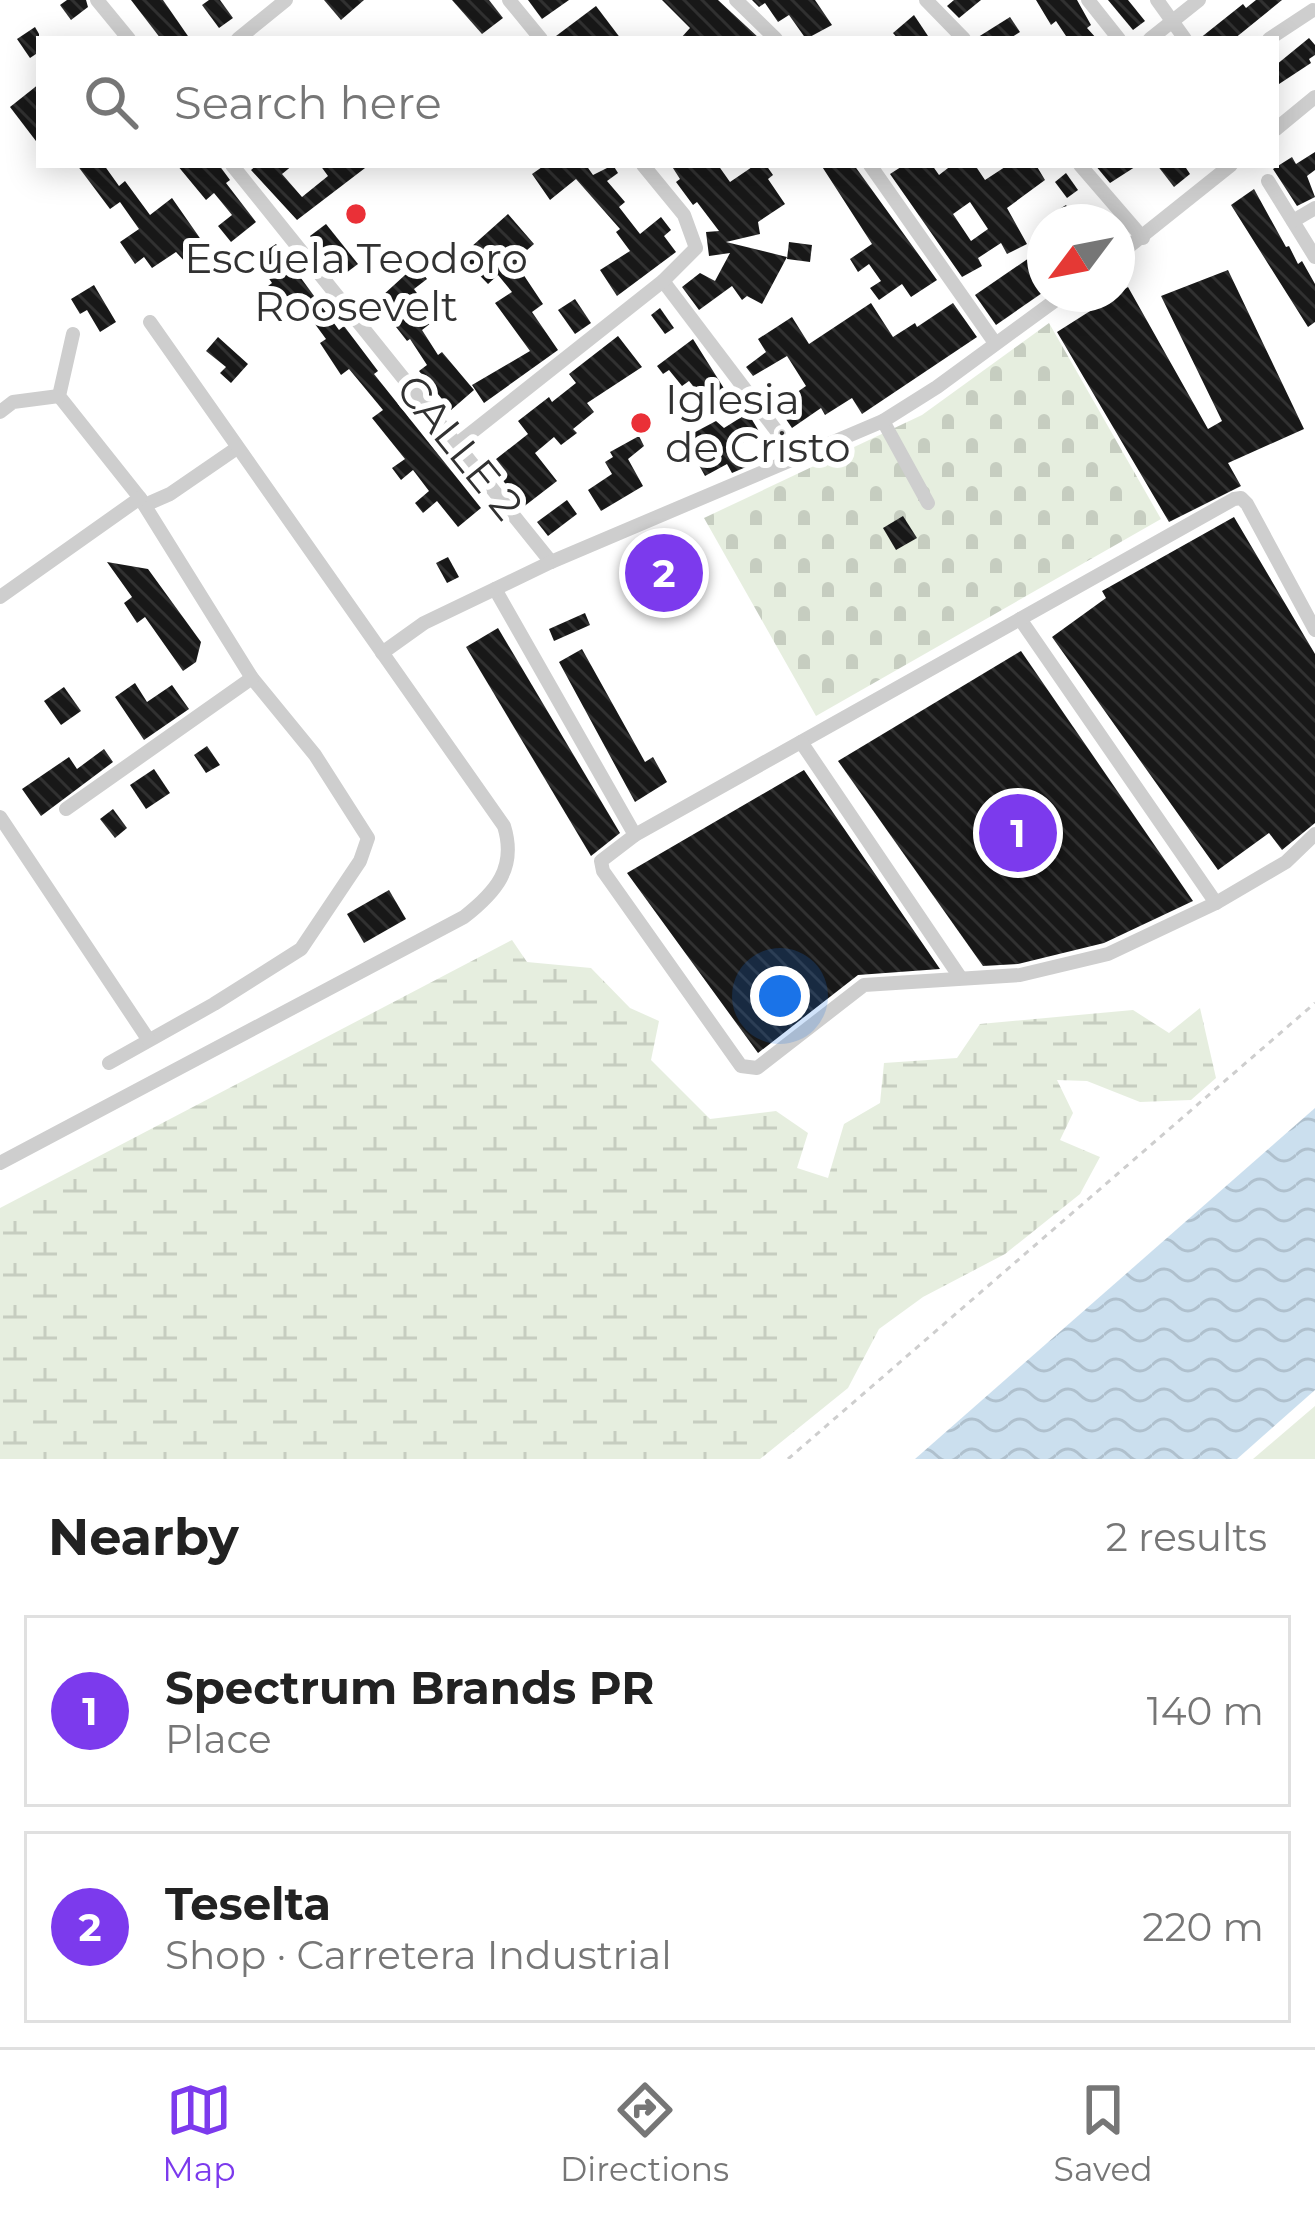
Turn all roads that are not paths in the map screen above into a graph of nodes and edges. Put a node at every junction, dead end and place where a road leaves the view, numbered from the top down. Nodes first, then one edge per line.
1 (97, 0) edge
2 (286, 0) edge
3 (509, 0) edge
4 (736, 0) edge
5 (926, 0) edge
6 (1088, 0) edge
7 (1157, 0) edge
8 (1199, 0) edge
9 (1313, 10) edge
10 (1172, 22) junction
11 (127, 36) edge
12 (242, 36) edge
13 (539, 36) edge
14 (773, 36) edge
15 (961, 36) edge
16 (1117, 36) edge
17 (1154, 36) edge
18 (1184, 36) edge
19 (1274, 36) edge
20 (1315, 97) edge
21 (1279, 127) edge
22 (234, 168) edge
23 (646, 168) edge
24 (872, 168) edge
25 (1083, 168) edge
26 (1224, 168) edge
27 (1268, 181) dead end
28 (1315, 208) edge
29 (1293, 221) junction
30 (1143, 238) junction
31 (1135, 244) edge
32 (1315, 257) edge
33 (663, 281) junction
34 (1039, 312) edge
35 (150, 322) dead end
36 (73, 334) dead end
37 (995, 343) junction
38 (58, 396) junction
39 (0, 412) edge
40 (883, 421) junction
41 (457, 444) junction
42 (237, 448) junction
43 (797, 458) junction
44 (142, 502) junction
45 (928, 503) dead end
46 (551, 562) junction
47 (495, 589) junction
48 (0, 597) edge
49 (1020, 619) junction
50 (1315, 630) edge
51 (382, 653) junction
52 (252, 678) junction
53 (801, 742) junction
54 (66, 809) dead end
55 (0, 817) edge
56 (1315, 834) edge
57 (635, 835) junction
58 (1216, 903) junction
59 (961, 977) junction
60 (148, 1039) junction
61 (109, 1063) dead end
62 (0, 1163) edge

1 - 11 street
2 - 12 street
3 - 13 street
4 - 14 street
5 - 15 street
6 - 16 street
7 - 10 street
8 - 10 street
9 - 19 street
10 - 17 street
10 - 18 street
20 - 21 street
22 - 41 street, CALLE 2
23 - 33 street
24 - 37 street
25 - 30 street
26 - 30 street
27 - 29 street
28 - 29 street
29 - 32 street
30 - 31 street
33 - 41 street
33 - 43 street
34 - 37 street
35 - 42 street
36 - 38 street
37 - 40 street
38 - 39 street
38 - 44 street
40 - 43 street
40 - 45 street
41 - 46 street, CALLE 2
42 - 44 street
42 - 51 street
43 - 46 street
44 - 48 street
44 - 52 street
46 - 47 street
47 - 51 street
47 - 57 street
49 - 50 street
49 - 53 street
49 - 58 street
51 - 62 street
52 - 54 street
52 - 60 street
53 - 57 street
53 - 59 street
55 - 60 street
56 - 58 street
57 - 59 street
58 - 59 street
60 - 61 street

